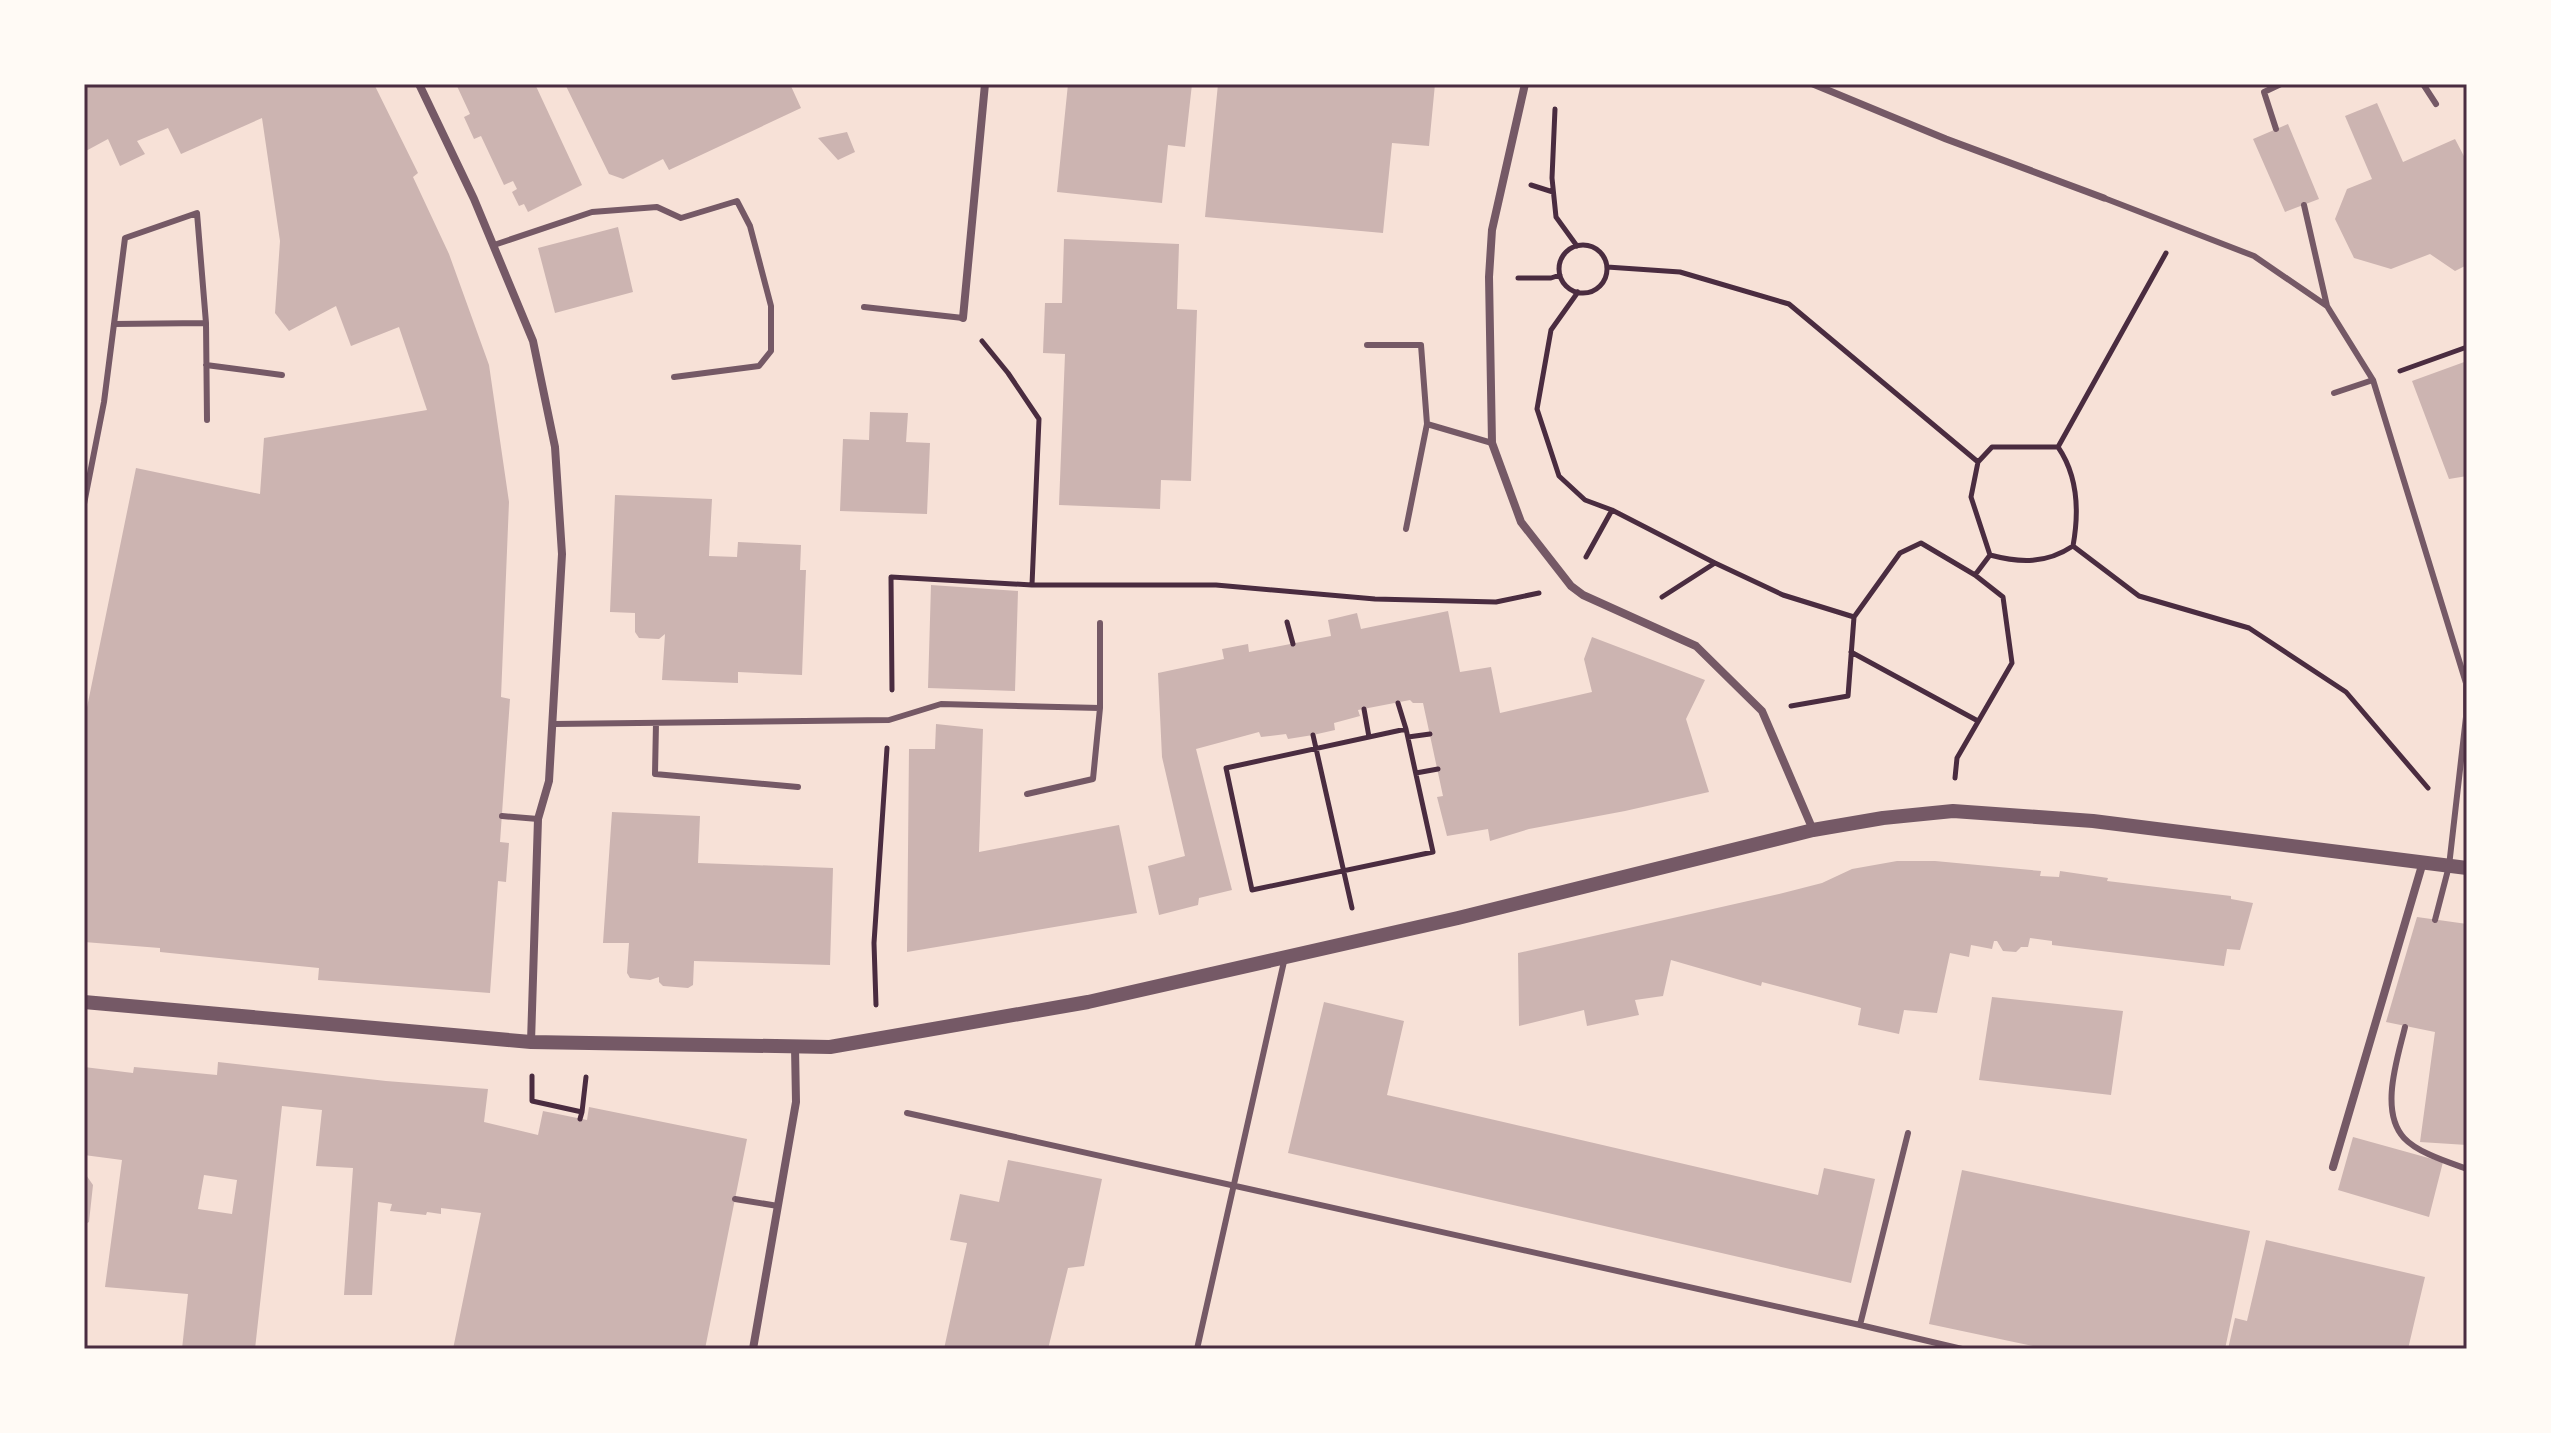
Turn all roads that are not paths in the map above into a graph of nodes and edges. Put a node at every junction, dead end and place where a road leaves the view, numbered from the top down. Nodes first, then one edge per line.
1 (419, 84) edge
2 (985, 84) edge
3 (1525, 84) edge
4 (1813, 84) edge
5 (2281, 84) edge
6 (2423, 84) edge
7 (2436, 104) dead end
8 (2276, 129) dead end
9 (2104, 198) joint
10 (2304, 205) dead end
11 (494, 245) junction
12 (2327, 306) junction
13 (864, 307) dead end
14 (963, 318) joint
15 (206, 323) junction
16 (114, 324) junction
17 (1367, 345) dead end
18 (206, 365) junction
19 (282, 375) dead end
20 (674, 377) dead end
21 (2373, 380) junction
22 (2334, 393) dead end
23 (207, 420) dead end
24 (1427, 424) junction
25 (1492, 443) junction
26 (84, 504) edge
27 (1406, 529) dead end
28 (1100, 623) dead end
29 (2464, 666) edge
30 (1100, 708) junction
31 (2467, 717) edge
32 (656, 723) junction
33 (554, 724) junction
34 (798, 787) dead end
35 (1027, 794) dead end
36 (502, 816) dead end
37 (538, 819) junction
38 (1813, 830) junction
39 (2423, 862) junction
40 (2449, 866) junction
41 (2467, 868) edge
42 (2435, 920) dead end
43 (1285, 957) junction
44 (84, 1002) edge
45 (2405, 1027) dead end
46 (531, 1042) junction
47 (795, 1047) junction
48 (907, 1113) dead end
49 (1908, 1133) dead end
50 (2333, 1167) dead end
51 (2467, 1169) edge
52 (1234, 1186) junction
53 (735, 1199) dead end
54 (778, 1206) junction
55 (1860, 1325) junction
56 (753, 1349) edge
57 (1197, 1349) edge
58 (1962, 1349) edge

1 - 11 street
2 - 14 street
3 - 25 street
4 - 9 street
5 - 8 lane
6 - 7 lane
9 - 12 lane
10 - 12 lane
11 - 20 lane
11 - 33 street
12 - 21 lane
13 - 14 lane
15 - 16 lane
15 - 16 lane
15 - 18 lane
16 - 26 lane
17 - 24 lane
18 - 19 lane
18 - 23 lane
21 - 22 lane
21 - 29 lane
24 - 25 lane
24 - 27 lane
25 - 38 street
28 - 30 lane
29 - 31 lane
30 - 32 lane
30 - 35 lane
31 - 40 lane
32 - 33 lane
32 - 34 lane
33 - 37 street
36 - 37 lane
37 - 46 street
38 - 39 street
38 - 43 street
39 - 40 street
39 - 50 street
40 - 41 street
40 - 42 lane
43 - 47 street
43 - 52 lane
44 - 46 street
45 - 51 lane
46 - 47 street
47 - 54 street
48 - 52 lane
49 - 55 lane
52 - 55 lane
52 - 57 lane
53 - 54 lane
54 - 56 street
55 - 58 lane

